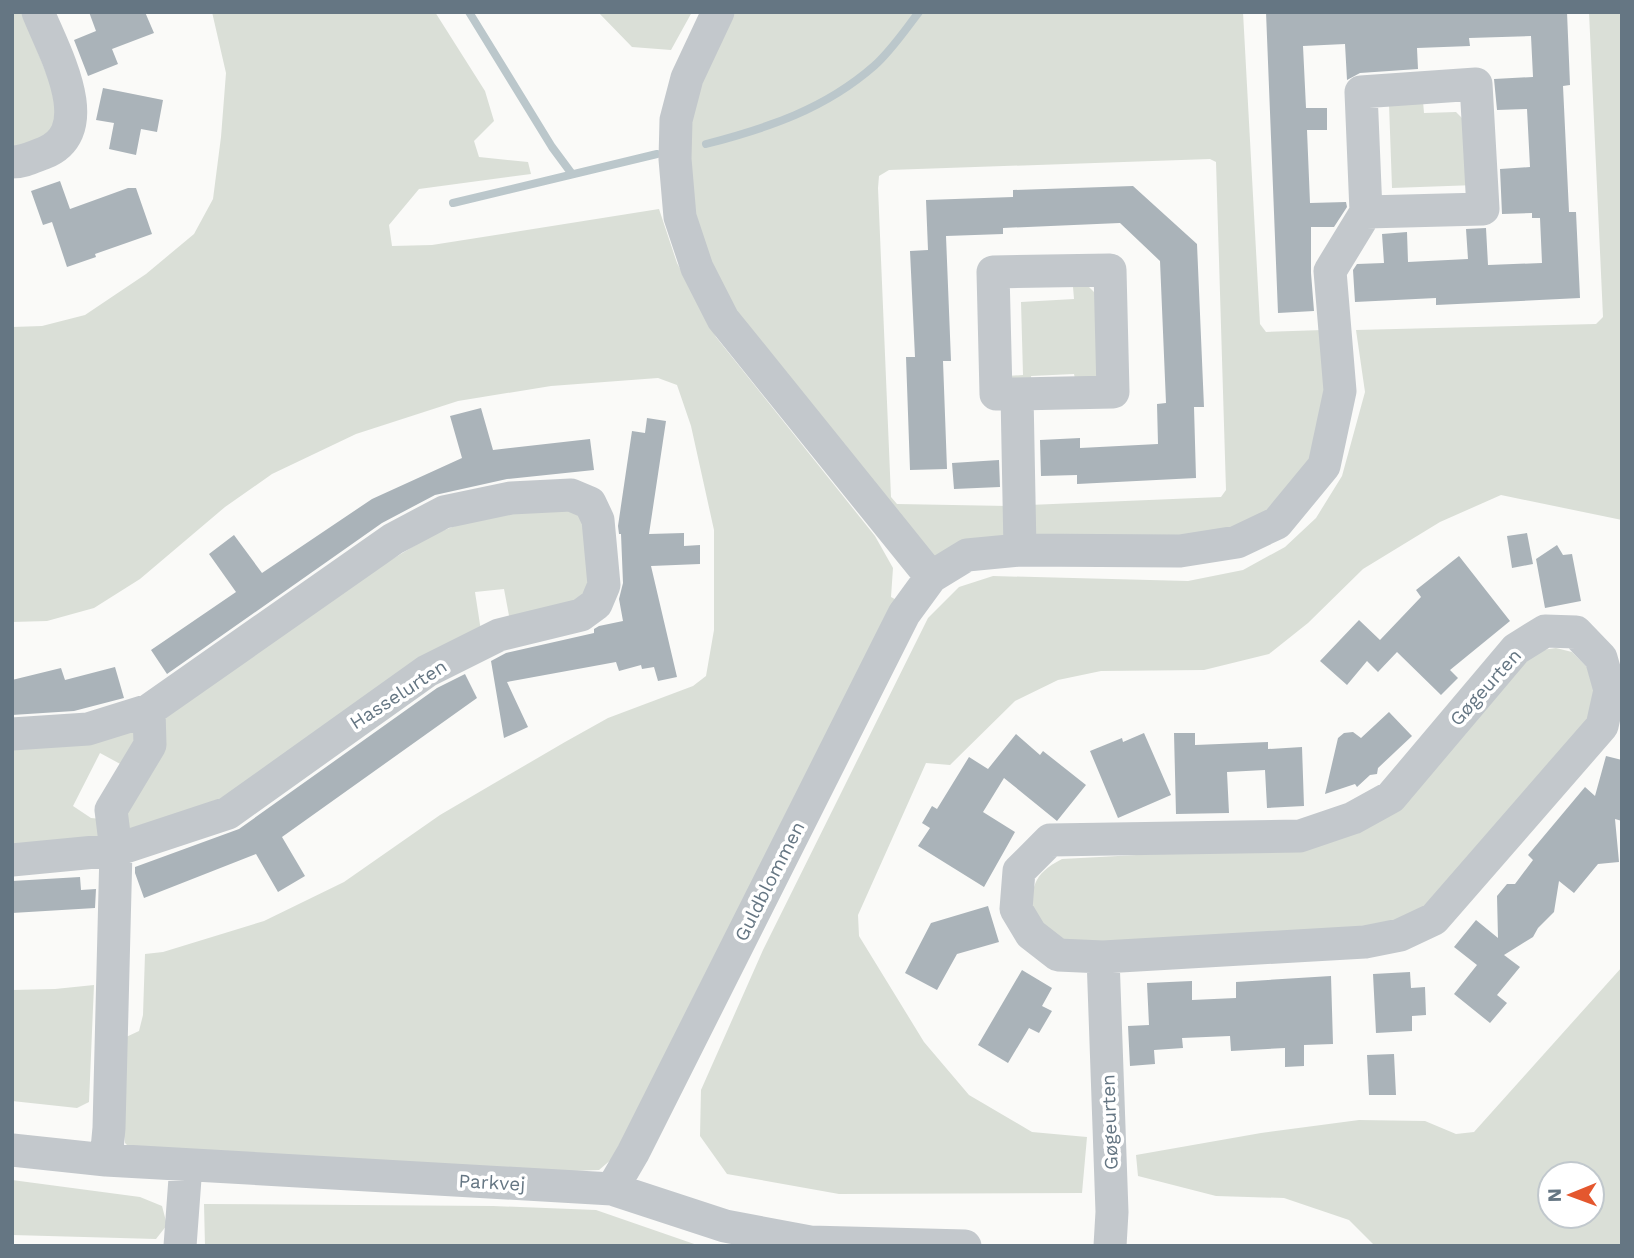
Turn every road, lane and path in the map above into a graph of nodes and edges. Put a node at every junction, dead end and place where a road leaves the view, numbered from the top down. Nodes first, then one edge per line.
1 (38, 12) edge
2 (718, 12) edge
3 (12, 162) edge
4 (1366, 212) junction
5 (1017, 394) junction
6 (1020, 550) junction
7 (931, 577) junction
8 (149, 710) junction
9 (12, 734) edge
10 (116, 850) junction
11 (12, 860) edge
12 (1103, 957) junction
13 (12, 1150) edge
14 (106, 1160) junction
15 (186, 1165) junction
16 (612, 1189) junction
17 (180, 1246) edge
18 (965, 1246) edge
19 (1110, 1246) edge

1 - 3 street
2 - 7 street
4 - 4 street
4 - 6 street, Guldblommen
5 - 5 street
5 - 6 street
6 - 7 street, Guldblommen
7 - 16 street, Guldblommen
8 - 9 street, Hasselurten
8 - 10 street
8 - 10 street, Hasselurten
10 - 11 street, Hasselurten
10 - 14 street
12 - 12 street, Gøgeurten
12 - 19 street, Gøgeurten
13 - 14 street, Parkvej
14 - 15 street, Parkvej
15 - 16 street, Parkvej
15 - 17 street
16 - 18 street, Parkvej

